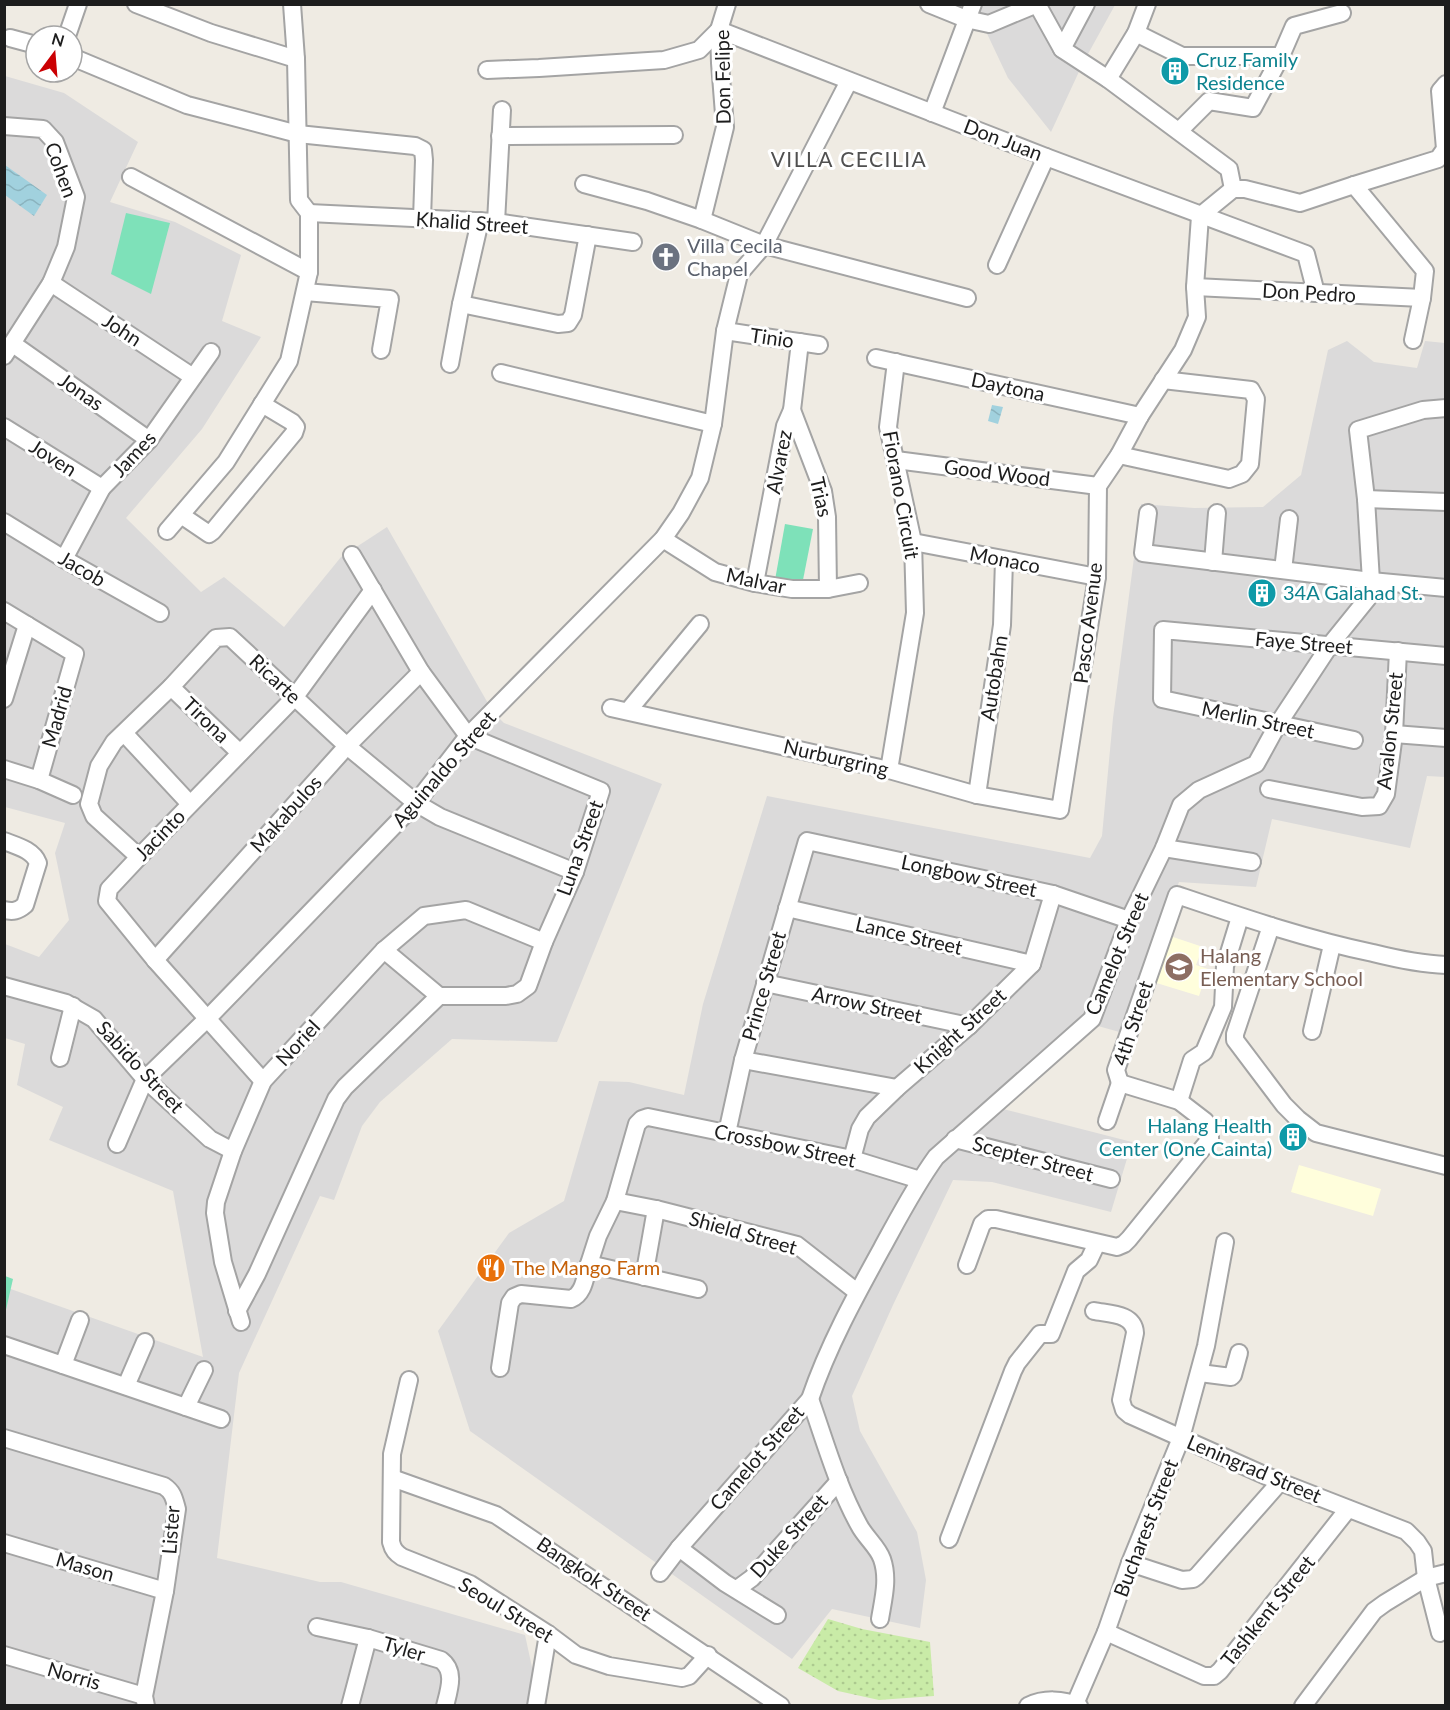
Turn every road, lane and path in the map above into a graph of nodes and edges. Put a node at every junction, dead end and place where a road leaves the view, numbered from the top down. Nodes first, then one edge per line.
1 (78, 4) edge
2 (136, 4) edge
3 (292, 4) edge
4 (727, 4) edge
5 (929, 4) edge
6 (1037, 4) edge
7 (1086, 4) edge
8 (1147, 4) edge
9 (969, 12) edge
10 (1342, 14) dead end
11 (71, 24) edge
12 (719, 30) junction
13 (1136, 33) junction
14 (10, 38) dead end
15 (24, 42) edge
16 (1062, 49) junction
17 (1281, 56) junction
18 (296, 59) junction
19 (84, 62) edge
20 (487, 70) dead end
21 (1108, 79) junction
22 (849, 81) junction
23 (1446, 84) edge
24 (502, 110) dead end
25 (932, 113) junction
26 (4, 126) edge
27 (1179, 131) junction
28 (298, 134) junction
29 (674, 135) dead end
30 (500, 136) junction
31 (1046, 157) junction
32 (131, 177) dead end
33 (584, 184) dead end
34 (1354, 185) junction
35 (1233, 189) junction
36 (309, 213) junction
37 (1200, 216) junction
38 (422, 219) junction
39 (702, 220) junction
40 (488, 221) junction
41 (588, 235) junction
42 (633, 242) dead end
43 (764, 245) junction
44 (998, 265) dead end
45 (309, 272) junction
46 (51, 283) junction
47 (1195, 287) junction
48 (305, 292) junction
49 (1316, 293) junction
50 (967, 298) dead end
51 (1422, 298) junction
52 (461, 304) junction
53 (725, 332) junction
54 (1413, 340) dead end
55 (800, 342) junction
56 (819, 345) dead end
57 (9, 350) edge
58 (381, 350) dead end
59 (211, 352) dead end
60 (876, 358) dead end
61 (896, 362) junction
62 (450, 364) dead end
63 (501, 373) dead end
64 (193, 377) junction
65 (1163, 380) junction
66 (262, 404) junction
67 (1446, 408) edge
68 (792, 410) junction
69 (1140, 416) junction
70 (713, 424) junction
71 (4, 427) edge
72 (149, 440) junction
73 (1119, 455) junction
74 (896, 460) junction
75 (1098, 486) junction
76 (102, 488) junction
77 (1366, 499) junction
78 (1446, 502) edge
79 (1148, 513) dead end
80 (1217, 513) dead end
81 (181, 515) junction
82 (1289, 519) dead end
83 (4, 522) edge
84 (168, 531) dead end
85 (663, 539) junction
86 (913, 542) junction
87 (352, 555) dead end
88 (64, 559) junction
89 (1004, 560) junction
90 (1213, 562) junction
91 (1283, 570) junction
92 (1098, 577) junction
93 (1371, 581) junction
94 (755, 583) junction
95 (859, 583) dead end
96 (1446, 588) edge
97 (828, 589) junction
98 (373, 590) junction
99 (4, 610) edge
100 (160, 613) dead end
101 (700, 624) dead end
102 (27, 625) junction
103 (1330, 645) junction
104 (1398, 651) junction
105 (1446, 656) edge
106 (421, 672) junction
107 (171, 687) junction
108 (294, 698) junction
109 (4, 699) edge
110 (1162, 699) joint
111 (1278, 724) junction
112 (124, 733) junction
113 (1394, 734) junction
114 (468, 735) junction
115 (1446, 738) edge
116 (1354, 740) dead end
117 (347, 746) junction
118 (240, 753) junction
119 (4, 769) edge
120 (889, 770) junction
121 (39, 780) junction
122 (1269, 789) dead end
123 (73, 795) dead end
124 (977, 795) junction
125 (416, 803) junction
126 (190, 804) junction
127 (1060, 810) joint
128 (4, 841) edge
129 (807, 841) joint
130 (1164, 848) junction
131 (139, 857) junction
132 (1252, 862) dead end
133 (575, 872) junction
134 (1053, 894) junction
135 (787, 908) junction
136 (4, 910) edge
137 (1240, 917) junction
138 (1129, 920) junction
139 (1271, 926) junction
140 (543, 942) junction
141 (1332, 945) junction
142 (384, 950) junction
143 (155, 960) junction
144 (1032, 964) junction
145 (1446, 965) edge
146 (765, 983) junction
147 (4, 986) edge
148 (439, 996) junction
149 (73, 1006) junction
150 (208, 1018) junction
151 (969, 1026) junction
152 (1312, 1031) dead end
153 (60, 1058) dead end
154 (743, 1060) junction
155 (145, 1078) junction
156 (262, 1081) junction
157 (1120, 1083) junction
158 (897, 1088) junction
159 (1179, 1101) junction
160 (1107, 1121) dead end
161 (727, 1133) junction
162 (955, 1139) junction
163 (117, 1144) dead end
164 (233, 1151) junction
165 (852, 1159) junction
166 (1446, 1166) edge
167 (1112, 1179) dead end
168 (920, 1180) junction
169 (615, 1202) junction
170 (656, 1209) junction
171 (1225, 1242) dead end
172 (1097, 1243) junction
173 (589, 1264) junction
174 (967, 1265) dead end
175 (644, 1277) junction
176 (698, 1289) dead end
177 (857, 1292) junction
178 (1094, 1311) dead end
179 (80, 1320) dead end
180 (145, 1342) dead end
181 (4, 1345) edge
182 (1239, 1353) dead end
183 (63, 1365) junction
184 (500, 1368) dead end
185 (204, 1370) dead end
186 (1200, 1372) junction
187 (409, 1380) dead end
188 (126, 1386) junction
189 (810, 1398) junction
190 (186, 1407) junction
191 (221, 1419) dead end
192 (4, 1438) edge
193 (1181, 1438) junction
194 (392, 1478) junction
195 (839, 1481) junction
196 (1280, 1482) junction
197 (1348, 1509) junction
198 (949, 1539) dead end
199 (4, 1543) edge
200 (679, 1548) junction
201 (1130, 1563) junction
202 (660, 1573) dead end
203 (1446, 1573) edge
204 (1426, 1578) junction
205 (737, 1589) junction
206 (165, 1591) junction
207 (777, 1615) dead end
208 (880, 1619) dead end
209 (317, 1627) dead end
210 (1106, 1632) junction
211 (1440, 1633) dead end
212 (548, 1634) junction
213 (368, 1638) junction
214 (4, 1655) edge
215 (708, 1655) junction
216 (145, 1701) edge
217 (1077, 1705) edge
218 (350, 1706) edge
219 (445, 1706) edge
220 (536, 1706) edge
221 (781, 1706) edge
222 (1028, 1706) edge
223 (1303, 1706) edge

1 - 11 street
2 - 18 street
3 - 18 street
4 - 12 street, Don Felipe
5 - 9 street
6 - 9 street
6 - 16 street
7 - 16 street
8 - 13 street
9 - 25 street
10 - 17 street
12 - 20 street
12 - 22 street, Don Juan
12 - 39 street, Don Felipe
13 - 17 street
13 - 21 street
14 - 15 street
16 - 21 street
17 - 27 street
18 - 28 street
19 - 28 street
21 - 27 street
22 - 25 street, Don Juan
22 - 43 street, Aguinaldo Street
23 - 34 street
24 - 30 street
25 - 31 street, Don Juan
26 - 46 street, Cohen
27 - 35 street
28 - 36 street
28 - 38 street
29 - 30 street
30 - 40 street
31 - 37 street, Don Juan
31 - 44 street
32 - 45 street
33 - 39 street
34 - 35 street
34 - 51 street
35 - 37 street
36 - 38 street, Khalid Street
36 - 45 street
37 - 47 street
37 - 49 street, Don Juan
38 - 40 street, Khalid Street
39 - 43 street
40 - 41 street, Khalid Street
40 - 52 street
41 - 42 street, Khalid Street
41 - 52 street
43 - 50 street
43 - 53 street, Aguinaldo Street
45 - 48 street
46 - 57 street, Cohen
46 - 64 street, John
47 - 49 street, Don Pedro
47 - 65 street
48 - 58 street
48 - 66 street
49 - 51 street, Don Pedro
51 - 54 street
52 - 62 street
53 - 55 street, Tinio
53 - 70 street, Aguinaldo Street
55 - 56 street, Tinio
55 - 68 street, Alvarez
57 - 72 street, Jonas
59 - 64 street, James
60 - 61 street, Daytona
61 - 69 street, Daytona
61 - 74 street, Fiorano Circuit
63 - 70 street
64 - 72 street, James
65 - 69 street
65 - 73 street
66 - 81 street
66 - 81 street
67 - 77 street, Camelot Street
68 - 94 street, Alvarez
68 - 97 street, Trias
69 - 73 street
70 - 85 street, Aguinaldo Street
71 - 76 street, Joven
72 - 76 street, James
73 - 75 street
74 - 75 street, Good Wood
74 - 86 street, Fiorano Circuit
75 - 92 street, Pasco Avenue
76 - 88 street, James
77 - 78 street
77 - 93 street, Camelot Street
79 - 90 street
80 - 90 street
81 - 84 street
82 - 91 street
83 - 88 street, Jacob
85 - 94 street, Malvar
85 - 114 street, Aguinaldo Street
86 - 89 street, Monaco
86 - 120 street, Fiorano Circuit
87 - 98 street
88 - 100 street, Jacob
89 - 92 street, Monaco
89 - 124 street, Autobahn
90 - 91 street
91 - 93 street
92 - 127 street, Pasco Avenue
93 - 96 street
93 - 103 street, Camelot Street
94 - 97 street, Malvar
95 - 97 street, Malvar
98 - 106 street
98 - 108 street, Jacinto
99 - 102 street
101 - 120 street, Nurburgring
102 - 109 street
102 - 121 street, Madrid
103 - 104 street, Faye Street
103 - 110 street, Faye Street
103 - 111 street, Camelot Street
104 - 105 street, Faye Street
104 - 113 street, Avalon Street
106 - 114 street
106 - 117 street, Makabulos
107 - 108 street, Ricarte
107 - 112 street, Ricarte
107 - 118 street, Tirona
108 - 117 street, Ricarte
108 - 118 street, Jacinto
110 - 111 street, Merlin Street
111 - 116 street, Merlin Street
111 - 130 street, Camelot Street
112 - 126 street
112 - 131 street, Ricarte
113 - 115 street
113 - 122 street, Avalon Street
114 - 125 street, Aguinaldo Street
114 - 133 street, Luna Street
117 - 125 street, Ricarte
117 - 143 street, Makabulos
118 - 126 street, Jacinto
119 - 121 street
120 - 124 street, Nurburgring
121 - 123 street
124 - 127 street, Nurburgring
125 - 133 street, Ricarte
125 - 150 street, Aguinaldo Street
126 - 131 street, Jacinto
128 - 136 street
129 - 134 street, Longbow Street
129 - 135 street, Prince Street
130 - 132 street
130 - 138 street, Camelot Street
131 - 143 street, Jacinto
133 - 140 street, Luna Street
134 - 138 street, Longbow Street
134 - 144 street, Knight Street
135 - 144 street, Lance Street
135 - 146 street, Prince Street
137 - 139 street
137 - 157 street, 4th Street
137 - 159 street
138 - 162 street, Camelot Street
139 - 141 street
139 - 166 street
140 - 142 street, Noriel
140 - 148 street, Luna Street
141 - 145 street
141 - 152 street
142 - 148 street
142 - 156 street, Noriel
143 - 150 street, Jacinto
144 - 151 street, Knight Street
146 - 151 street, Arrow Street
146 - 154 street, Prince Street
147 - 149 street, Sabido Street
148 - 164 street, Noriel
149 - 153 street
149 - 155 street, Sabido Street
150 - 155 street, Aguinaldo Street
150 - 156 street, Jacinto
151 - 158 street, Knight Street
154 - 158 street
154 - 161 street, Prince Street
155 - 163 street, Aguinaldo Street
155 - 164 street, Sabido Street
156 - 164 street, Noriel
157 - 159 street
157 - 160 street, 4th Street
158 - 165 street, Knight Street
159 - 172 street
161 - 165 street, Crossbow Street
161 - 169 street, Crossbow Street
162 - 167 street, Scepter Street
162 - 168 street, Camelot Street
165 - 168 street, Crossbow Street
168 - 177 street, Camelot Street
169 - 170 street, Shield Street
169 - 173 street
170 - 175 street
170 - 177 street, Shield Street
171 - 186 street, Bucharest Street
172 - 174 street
172 - 198 street
173 - 175 street
173 - 184 street
175 - 176 street
177 - 189 street, Camelot Street
178 - 193 street, Leningrad Street
179 - 183 street
180 - 188 street
181 - 183 street
182 - 186 street
183 - 188 street
185 - 190 street
186 - 193 street, Bucharest Street
187 - 194 street, Seoul Street
188 - 190 street
189 - 195 street
189 - 200 street, Camelot Street
190 - 191 street
192 - 206 street, Lister
193 - 196 street, Leningrad Street
193 - 201 street, Bucharest Street
194 - 212 street, Seoul Street
194 - 215 street, Bangkok Street
195 - 205 street, Duke Street
195 - 208 street
196 - 197 street, Leningrad Street
196 - 201 street
197 - 204 street, Leningrad Street
197 - 210 street, Tashkent Street
199 - 206 street, Mason
200 - 202 street, Camelot Street
200 - 205 street
201 - 210 street, Bucharest Street
203 - 204 street
204 - 211 street, Leningrad Street
204 - 223 street
205 - 207 street
206 - 216 street, Lister
209 - 213 street, Tyler
210 - 217 street, Bucharest Street
212 - 215 street, Seoul Street
212 - 220 street
213 - 218 street
213 - 219 street, Tyler
214 - 216 street, Norris
215 - 221 street, Bangkok Street
217 - 222 street

